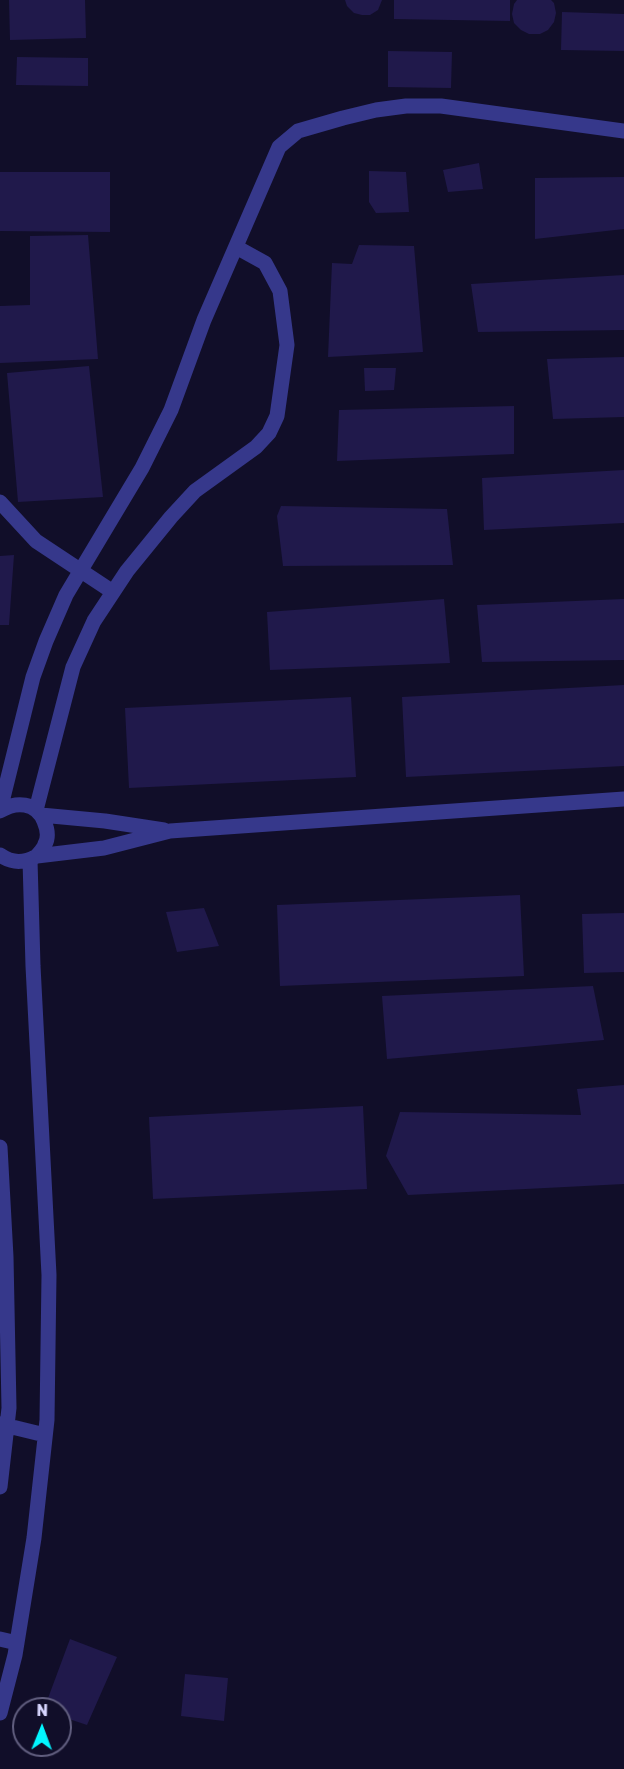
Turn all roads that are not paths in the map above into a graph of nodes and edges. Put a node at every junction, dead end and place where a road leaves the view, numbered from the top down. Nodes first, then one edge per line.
1 (624, 131) edge
2 (236, 247) junction
3 (0, 502) edge
4 (80, 572) junction
5 (113, 592) junction
6 (624, 799) edge
7 (0, 810) edge
8 (39, 812) junction
9 (170, 831) junction
10 (0, 855) edge
11 (33, 858) junction
12 (0, 1147) edge
13 (3, 1425) edge
14 (45, 1435) junction
15 (0, 1487) edge
16 (0, 1639) edge
17 (17, 1643) junction
18 (0, 1713) edge

1 - 2 street
2 - 4 street
2 - 5 street
3 - 4 street
4 - 5 street
4 - 7 street
5 - 8 street
6 - 9 street
7 - 8 street
8 - 9 street
8 - 11 street
9 - 11 street
10 - 11 street
11 - 14 street
12 - 13 street
13 - 14 street
13 - 15 street
14 - 17 street
16 - 17 street
17 - 18 street

